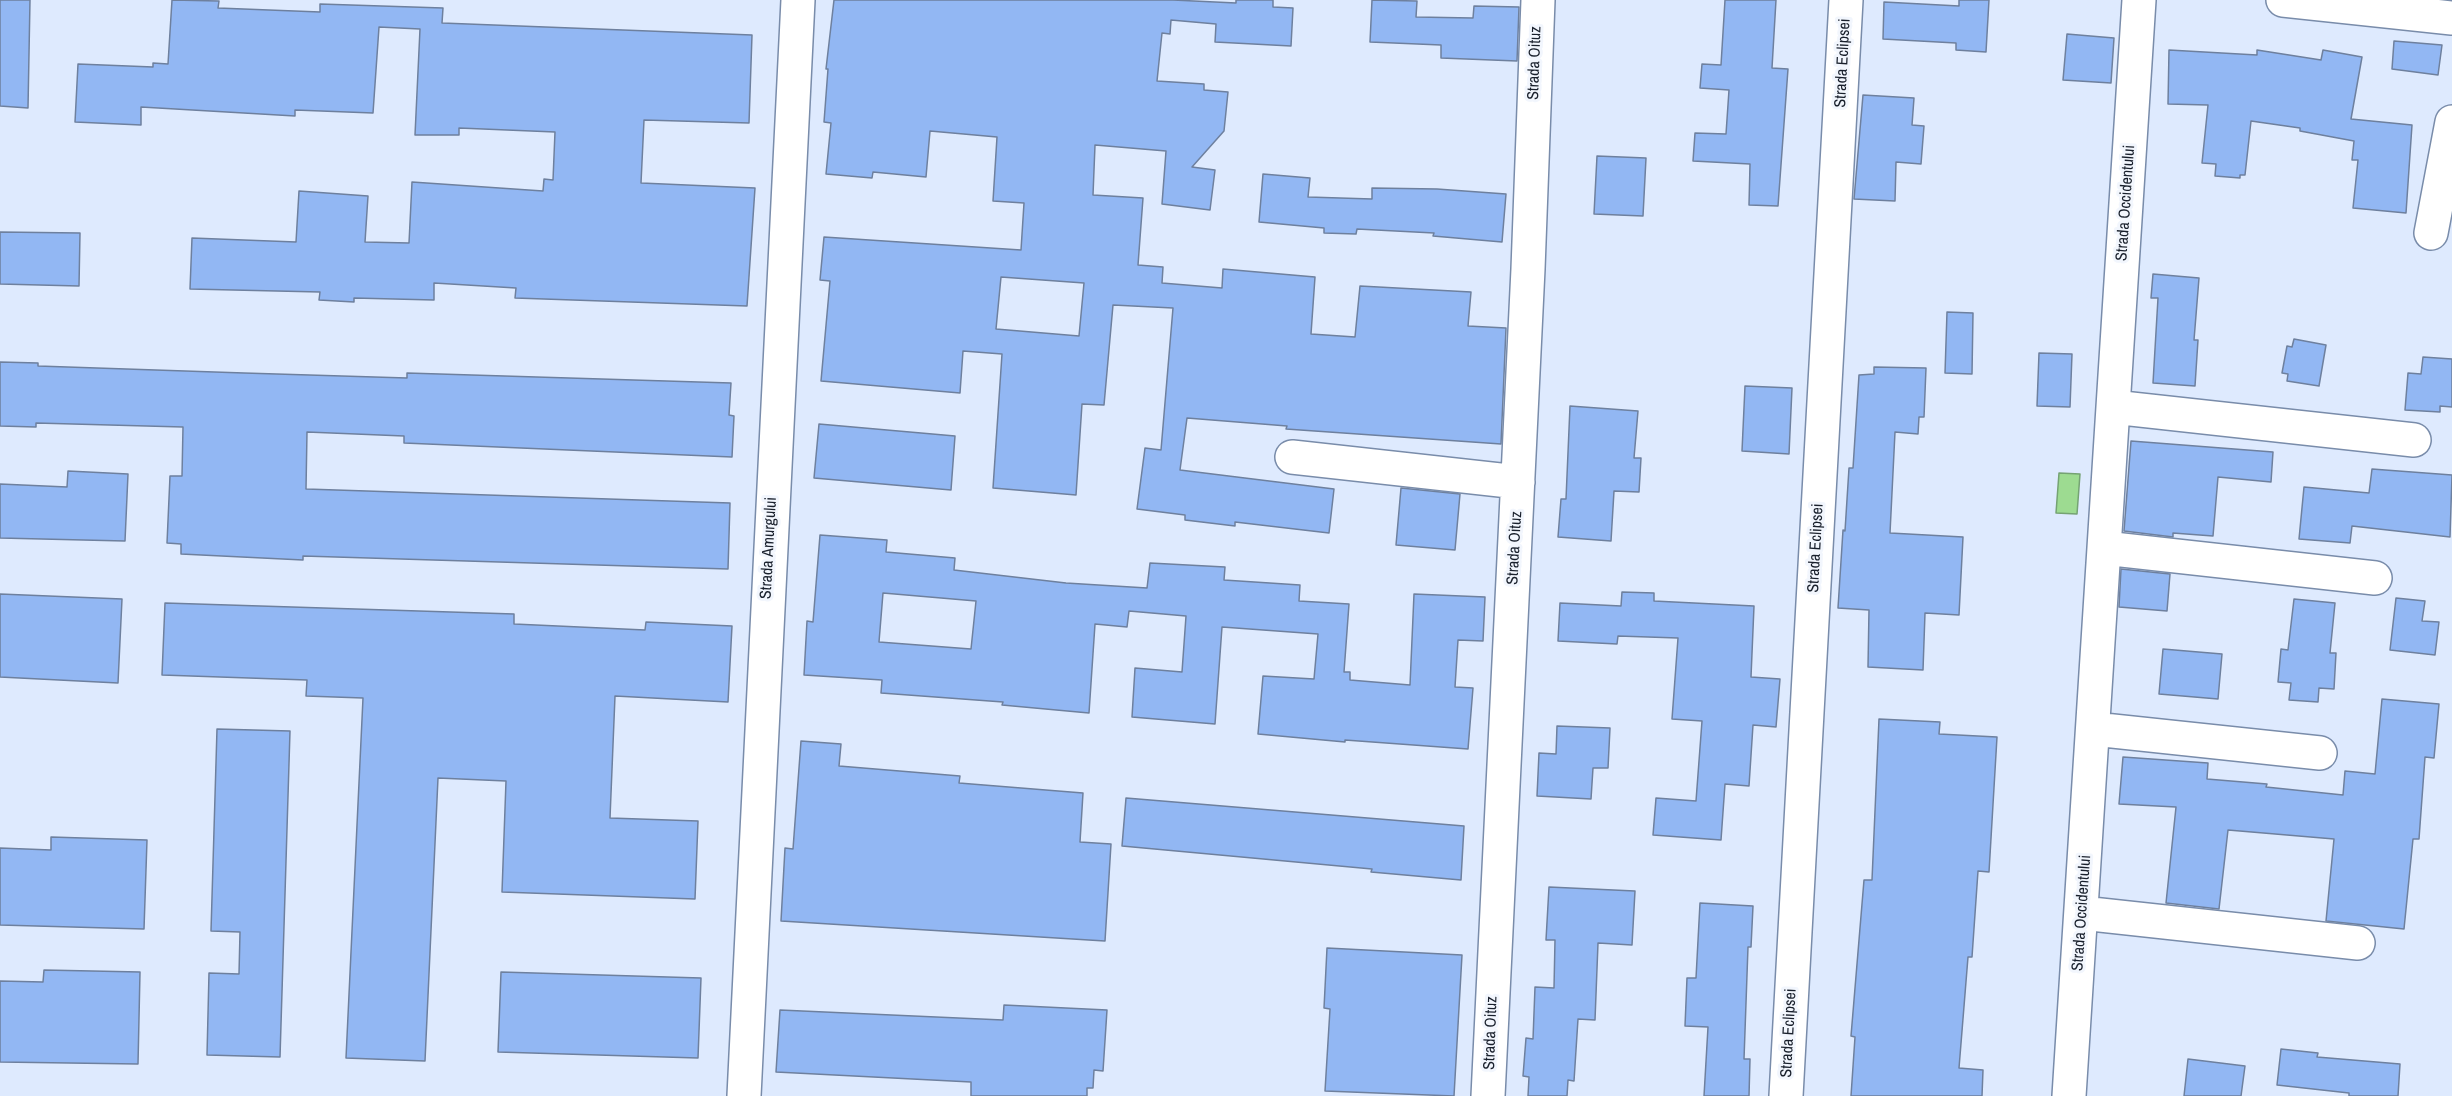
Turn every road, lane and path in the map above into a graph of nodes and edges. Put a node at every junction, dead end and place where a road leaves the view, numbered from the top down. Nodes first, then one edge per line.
1 (798, 0) edge
2 (1538, 0) edge
3 (1846, 0) edge
4 (2139, 0) edge
5 (2283, 0) edge
6 (2357, 4) edge
7 (2452, 18) edge
8 (2452, 122) edge
9 (2431, 232) dead end
10 (2113, 407) junction
11 (2415, 440) dead end
12 (1292, 457) dead end
13 (1518, 482) junction
14 (2104, 548) junction
15 (2375, 578) dead end
16 (2094, 729) junction
17 (2320, 753) dead end
18 (2082, 913) junction
19 (2358, 944) dead end
20 (744, 1096) edge
21 (1488, 1096) edge
22 (1786, 1096) edge
23 (2069, 1096) edge

1 - 20 street, Strada Amurgului
2 - 13 street, Strada Oituz
3 - 22 street, Strada Eclipsei
4 - 10 street, Strada Occidentului
5 - 6 street
6 - 7 street
8 - 9 street
10 - 11 street
10 - 14 street, Strada Occidentului
12 - 13 street
13 - 21 street, Strada Oituz
14 - 15 street
14 - 16 street, Strada Occidentului
16 - 17 street
16 - 18 street, Strada Occidentului
18 - 19 street
18 - 23 street, Strada Occidentului

